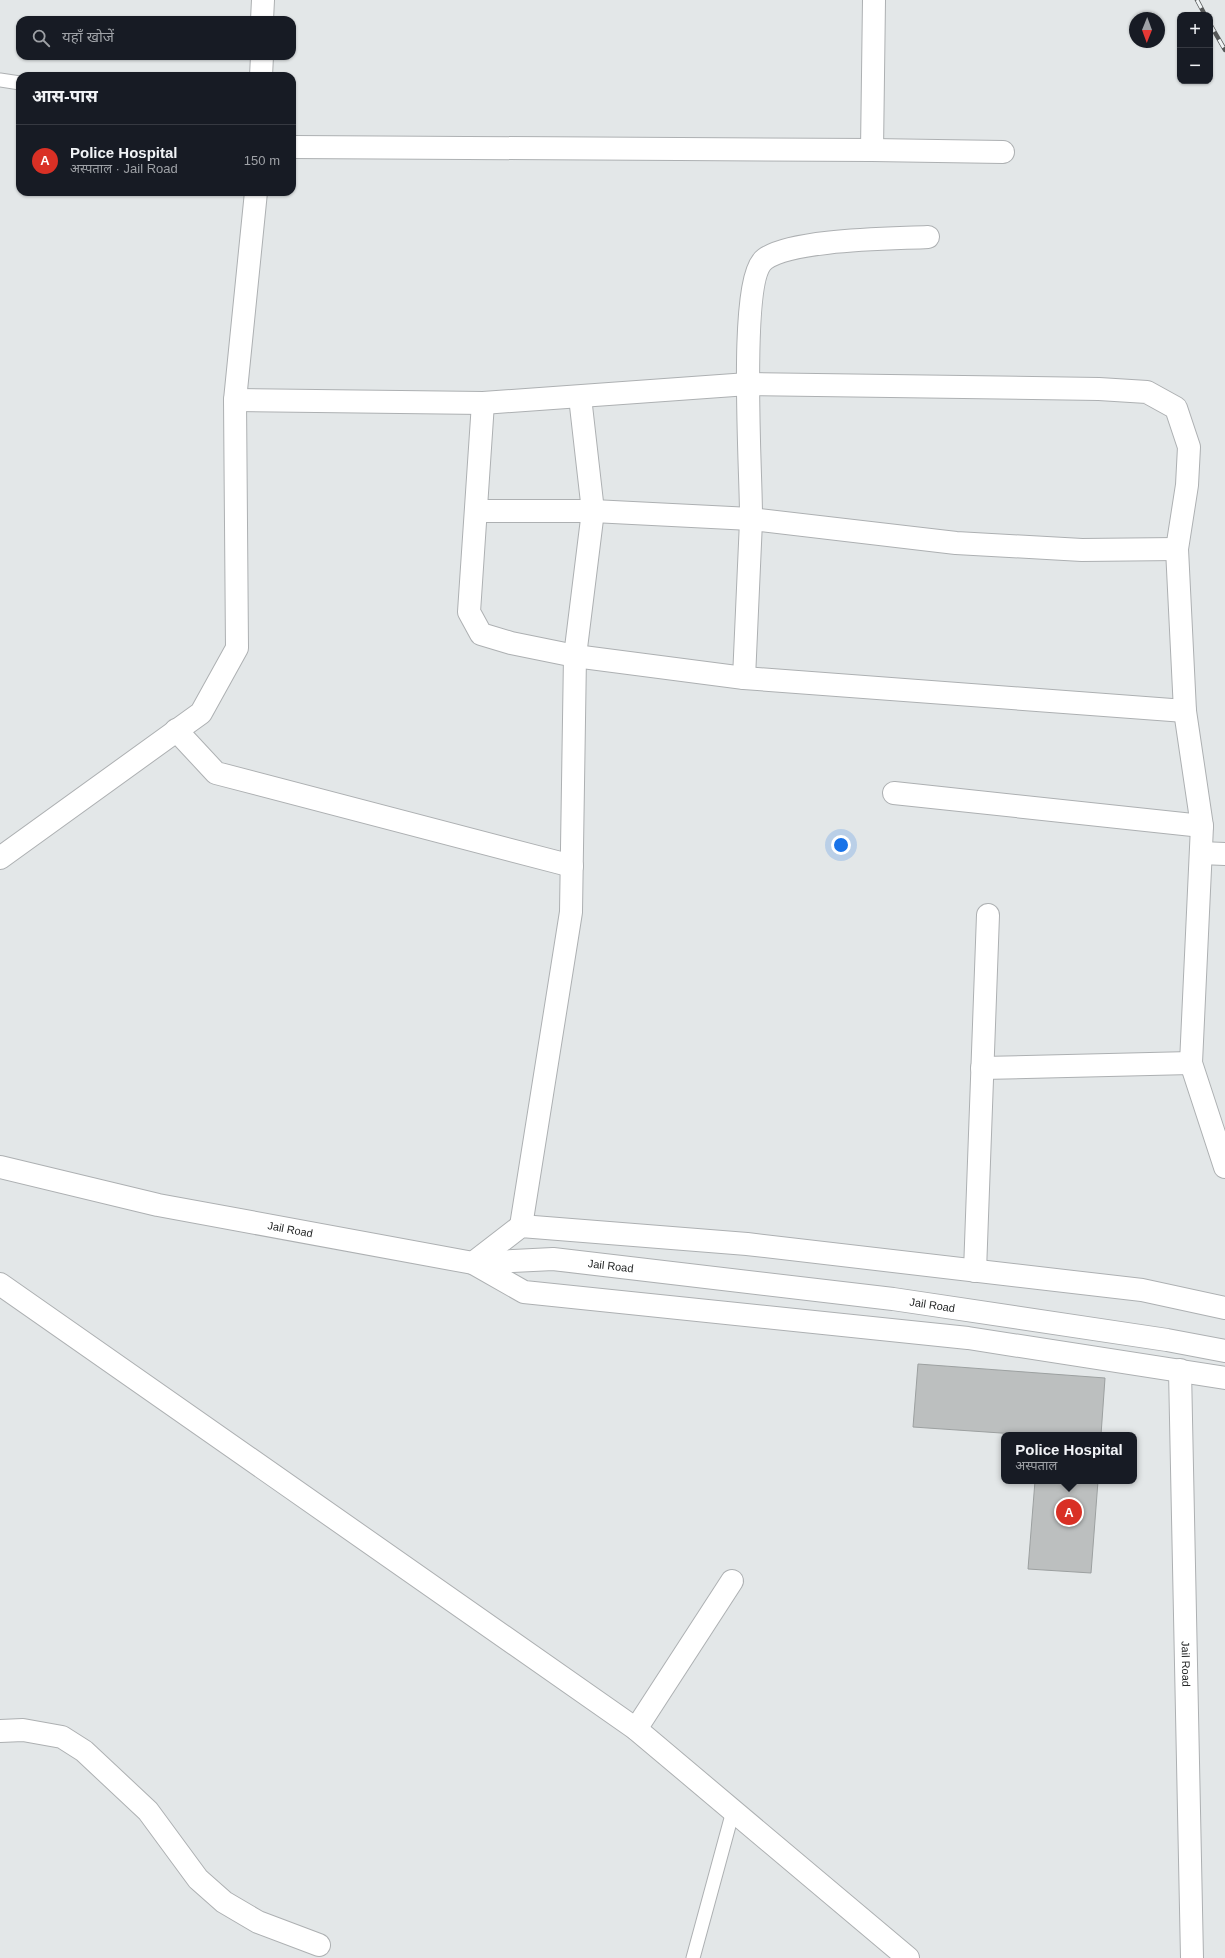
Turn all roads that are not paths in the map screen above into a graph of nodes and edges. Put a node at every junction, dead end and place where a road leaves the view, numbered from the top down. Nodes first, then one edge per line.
1 (262, 0) edge
2 (874, 0) edge
3 (262, 16) edge
4 (262, 60) edge
5 (261, 72) edge
6 (0, 80) edge
7 (16, 82) edge
8 (296, 147) edge
9 (872, 150) junction
10 (1003, 152) dead end
11 (256, 196) edge
12 (928, 237) dead end
13 (748, 384) junction
14 (580, 397) junction
15 (235, 400) junction
16 (483, 403) junction
17 (476, 512) junction
18 (593, 512) junction
19 (751, 519) junction
20 (1177, 549) junction
21 (576, 656) junction
22 (744, 678) junction
23 (1185, 711) junction
24 (176, 730) junction
25 (894, 792) dead end
26 (1202, 826) junction
27 (1201, 853) junction
28 (1225, 854) edge
29 (0, 858) edge
30 (572, 866) junction
31 (988, 915) dead end
32 (1191, 1063) junction
33 (982, 1068) junction
34 (0, 1167) edge
35 (1225, 1167) edge
36 (521, 1226) junction
37 (473, 1263) junction
38 (975, 1271) junction
39 (0, 1284) edge
40 (1225, 1308) edge
41 (1225, 1351) edge
42 (1180, 1370) junction
43 (1225, 1378) edge
44 (732, 1581) dead end
45 (636, 1729) junction
46 (0, 1731) edge
47 (733, 1810) junction
48 (319, 1945) dead end
49 (693, 1958) edge
50 (908, 1958) edge
51 (1192, 1958) edge

1 - 3 street
2 - 9 street
4 - 5 street
6 - 7 lane
8 - 9 street
9 - 10 street
11 - 15 street
12 - 13 street
13 - 14 street
13 - 19 street
13 - 20 street
14 - 16 street
14 - 18 street
15 - 16 street
15 - 24 street
16 - 17 street
17 - 18 street
17 - 21 street
18 - 19 street
18 - 21 street
19 - 20 street
19 - 22 street
20 - 23 street
21 - 22 street
21 - 30 street
22 - 23 street
23 - 26 street
24 - 29 street
24 - 30 street
25 - 26 street
26 - 27 street
27 - 28 street
27 - 32 street
30 - 36 street
31 - 33 street
32 - 33 street
32 - 35 street
33 - 38 street
34 - 37 street, Jail Road
36 - 37 street
36 - 38 street
37 - 41 street, Jail Road
37 - 42 street
38 - 40 street
39 - 45 street
42 - 43 street
42 - 51 street, Jail Road
44 - 45 street
45 - 47 street
46 - 48 street
47 - 49 lane
47 - 50 street

